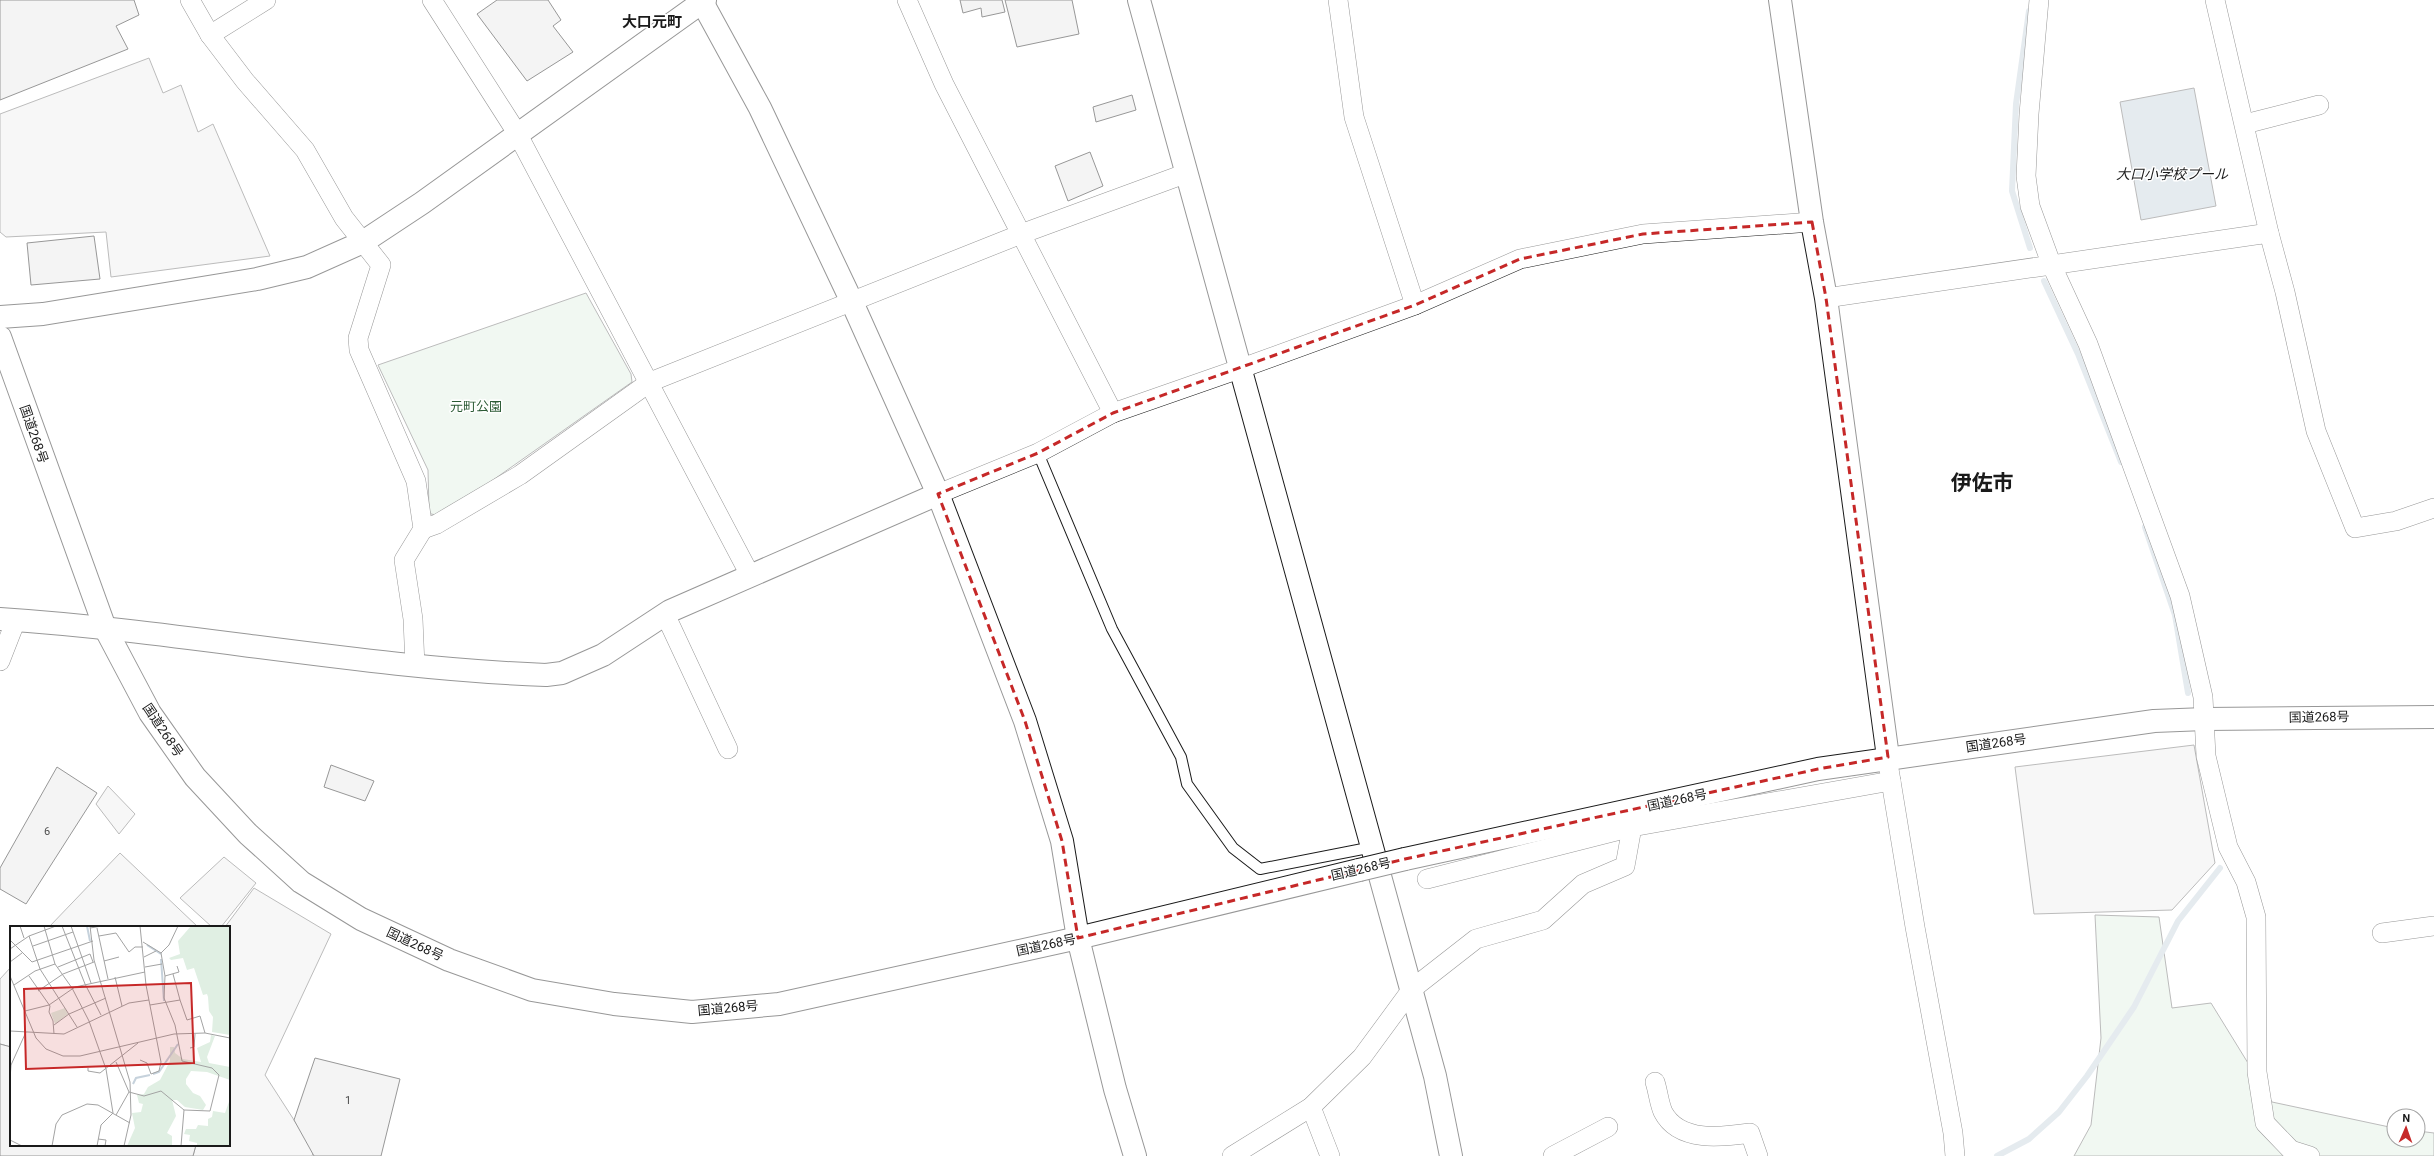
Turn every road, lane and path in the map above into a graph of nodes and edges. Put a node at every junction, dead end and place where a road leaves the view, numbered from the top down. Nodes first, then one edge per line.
1 (190, 0) edge
2 (266, 0) edge
3 (432, 0) edge
4 (703, 0) edge
5 (907, 0) edge
6 (1139, 0) edge
7 (1338, 0) edge
8 (1780, 0) edge
9 (2039, 0) edge
10 (2215, 0) edge
11 (210, 35) junction
12 (2319, 105) dead end
13 (2244, 124) junction
14 (517, 133) junction
15 (1187, 173) junction
16 (1812, 222) junction
17 (2269, 233) junction
18 (1021, 234) junction
19 (364, 242) junction
20 (2052, 266) junction
21 (1826, 298) junction
22 (851, 300) junction
23 (1415, 305) junction
24 (0, 317) edge
25 (0, 337) edge
26 (1242, 368) junction
27 (650, 382) junction
28 (1113, 413) junction
29 (1038, 453) junction
30 (938, 494) junction
31 (2434, 508) edge
32 (423, 529) junction
33 (750, 575) junction
34 (665, 614) junction
35 (8, 620) edge
36 (105, 628) junction
37 (0, 660) edge
38 (415, 666) junction
39 (2434, 717) edge
40 (2205, 718) junction
41 (728, 749) dead end
42 (1888, 758) junction
43 (1891, 781) junction
44 (1632, 827) junction
45 (1373, 847) junction
46 (1427, 879) dead end
47 (2434, 926) edge
48 (2382, 933) dead end
49 (1078, 938) junction
50 (1412, 989) junction
51 (1655, 1082) dead end
52 (1311, 1107) junction
53 (1608, 1127) dead end
54 (1135, 1156) edge
55 (1232, 1156) edge
56 (1330, 1156) edge
57 (1452, 1156) edge
58 (1553, 1156) edge
59 (1758, 1156) edge
60 (1955, 1156) edge
61 (2310, 1156) edge

1 - 11 street
2 - 11 street
3 - 14 street
4 - 14 main road
4 - 22 main road
5 - 18 street
6 - 15 main road
7 - 23 street
8 - 16 main road
9 - 20 street
10 - 13 street
11 - 19 street
12 - 13 street
13 - 17 street
14 - 19 main road
14 - 27 street
15 - 18 street
15 - 26 main road
16 - 21 main road
16 - 23 street
17 - 20 street
17 - 31 street
18 - 22 street
18 - 28 street
19 - 24 main road
19 - 32 street
20 - 21 street
20 - 40 street
21 - 42 main road
22 - 27 street
22 - 30 main road
23 - 26 street
25 - 36 main road, 国道268号
26 - 28 street
26 - 45 main road
27 - 32 street
27 - 33 street
28 - 29 street
29 - 30 street
29 - 45 lane
30 - 33 main road
30 - 49 main road
32 - 38 street
33 - 34 main road
34 - 38 main road
34 - 41 street
35 - 36 main road
35 - 37 street
36 - 38 main road
36 - 49 main road, 国道268号
39 - 40 main road, 国道268号
40 - 42 main road, 国道268号
40 - 61 street
42 - 43 street
42 - 49 main road, 国道268号, bridge
43 - 44 street
43 - 60 street
44 - 46 street
44 - 50 street
45 - 50 main road
47 - 48 street
49 - 54 main road
50 - 52 street
50 - 57 main road
51 - 59 street
52 - 55 street
52 - 56 street
53 - 58 street

